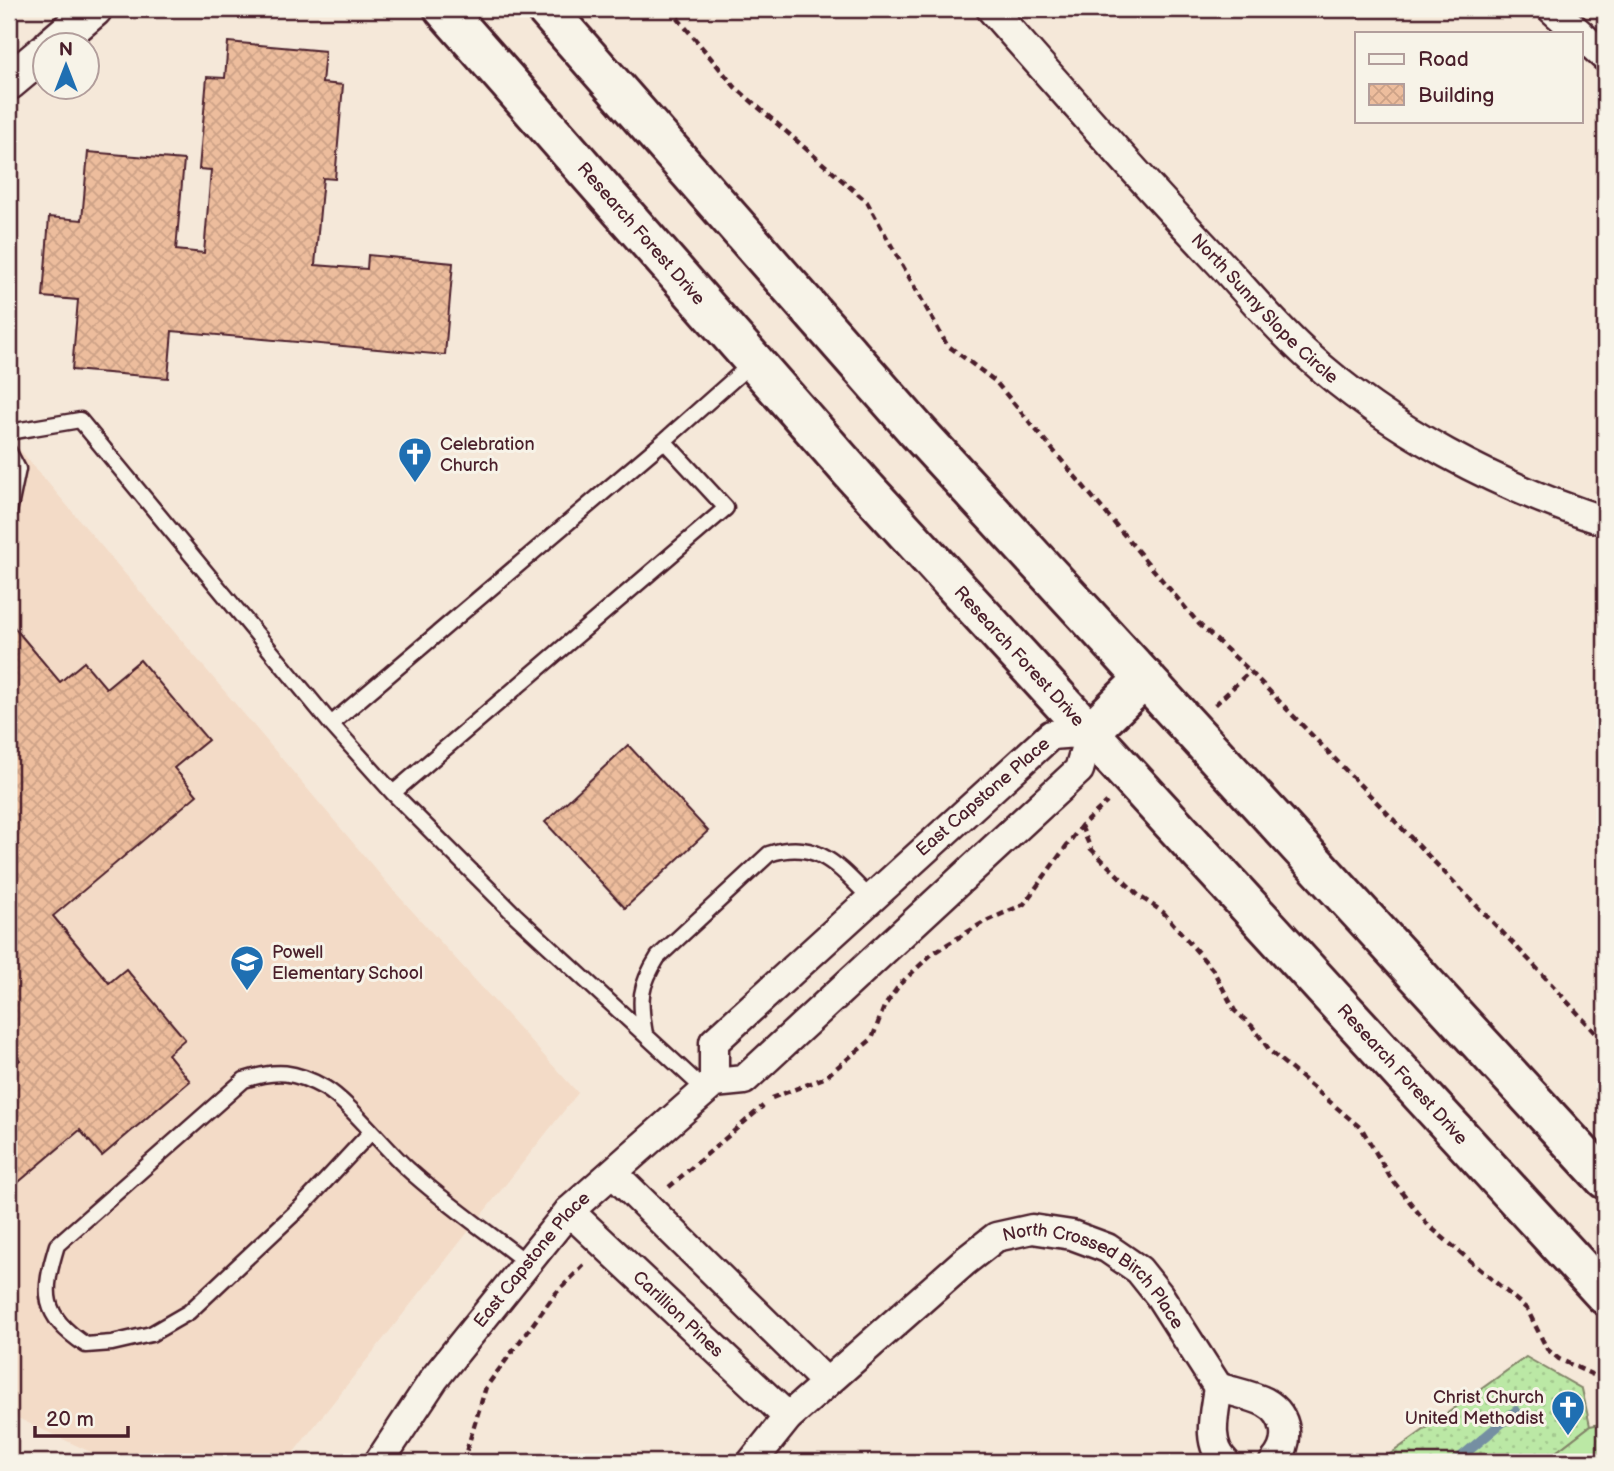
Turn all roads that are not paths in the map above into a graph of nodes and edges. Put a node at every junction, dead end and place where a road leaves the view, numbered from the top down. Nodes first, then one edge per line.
1 (94, 9) edge
2 (444, 9) edge
3 (546, 9) edge
4 (991, 9) edge
5 (1552, 9) edge
6 (67, 32) edge
7 (1578, 32) edge
8 (1582, 36) edge
9 (1605, 58) edge
10 (32, 63) edge
11 (9, 82) edge
12 (754, 361) junction
13 (9, 432) edge
14 (664, 441) junction
15 (9, 452) edge
16 (9, 512) edge
17 (1605, 520) edge
18 (1145, 678) junction
19 (331, 724) junction
20 (1090, 732) junction
21 (393, 793) junction
22 (870, 898) junction
23 (645, 1034) junction
24 (710, 1087) junction
25 (371, 1132) junction
26 (613, 1173) junction
27 (1605, 1179) edge
28 (569, 1211) junction
29 (527, 1263) junction
30 (1605, 1294) edge
31 (827, 1383) junction
32 (1218, 1387) junction
33 (788, 1417) junction
34 (379, 1462) edge
35 (752, 1462) edge
36 (1225, 1462) edge
37 (1274, 1462) edge

1 - 6 street
2 - 12 main road, Research Forest Drive
3 - 18 main road
4 - 17 street, North Sunny Slope Circle
5 - 7 street
8 - 9 street
10 - 11 street
12 - 14 lane
12 - 20 main road, Research Forest Drive
13 - 19 lane
14 - 19 lane
14 - 21 lane
15 - 16 lane
18 - 20 main road
18 - 27 main road
19 - 21 lane
20 - 22 street, East Capstone Place
20 - 24 street
20 - 30 main road, Research Forest Drive
21 - 23 lane
22 - 23 lane
22 - 24 street, East Capstone Place
23 - 24 lane
24 - 26 street, East Capstone Place
25 - 25 lane
25 - 29 lane
26 - 28 street, East Capstone Place
26 - 31 street
28 - 29 street, East Capstone Place
28 - 33 street, Carillion Pines
29 - 34 street, East Capstone Place
31 - 32 street, North Crossed Birch Place
31 - 33 street, North Crossed Birch Place
32 - 36 street
32 - 37 street
33 - 35 street, North Crossed Birch Place

